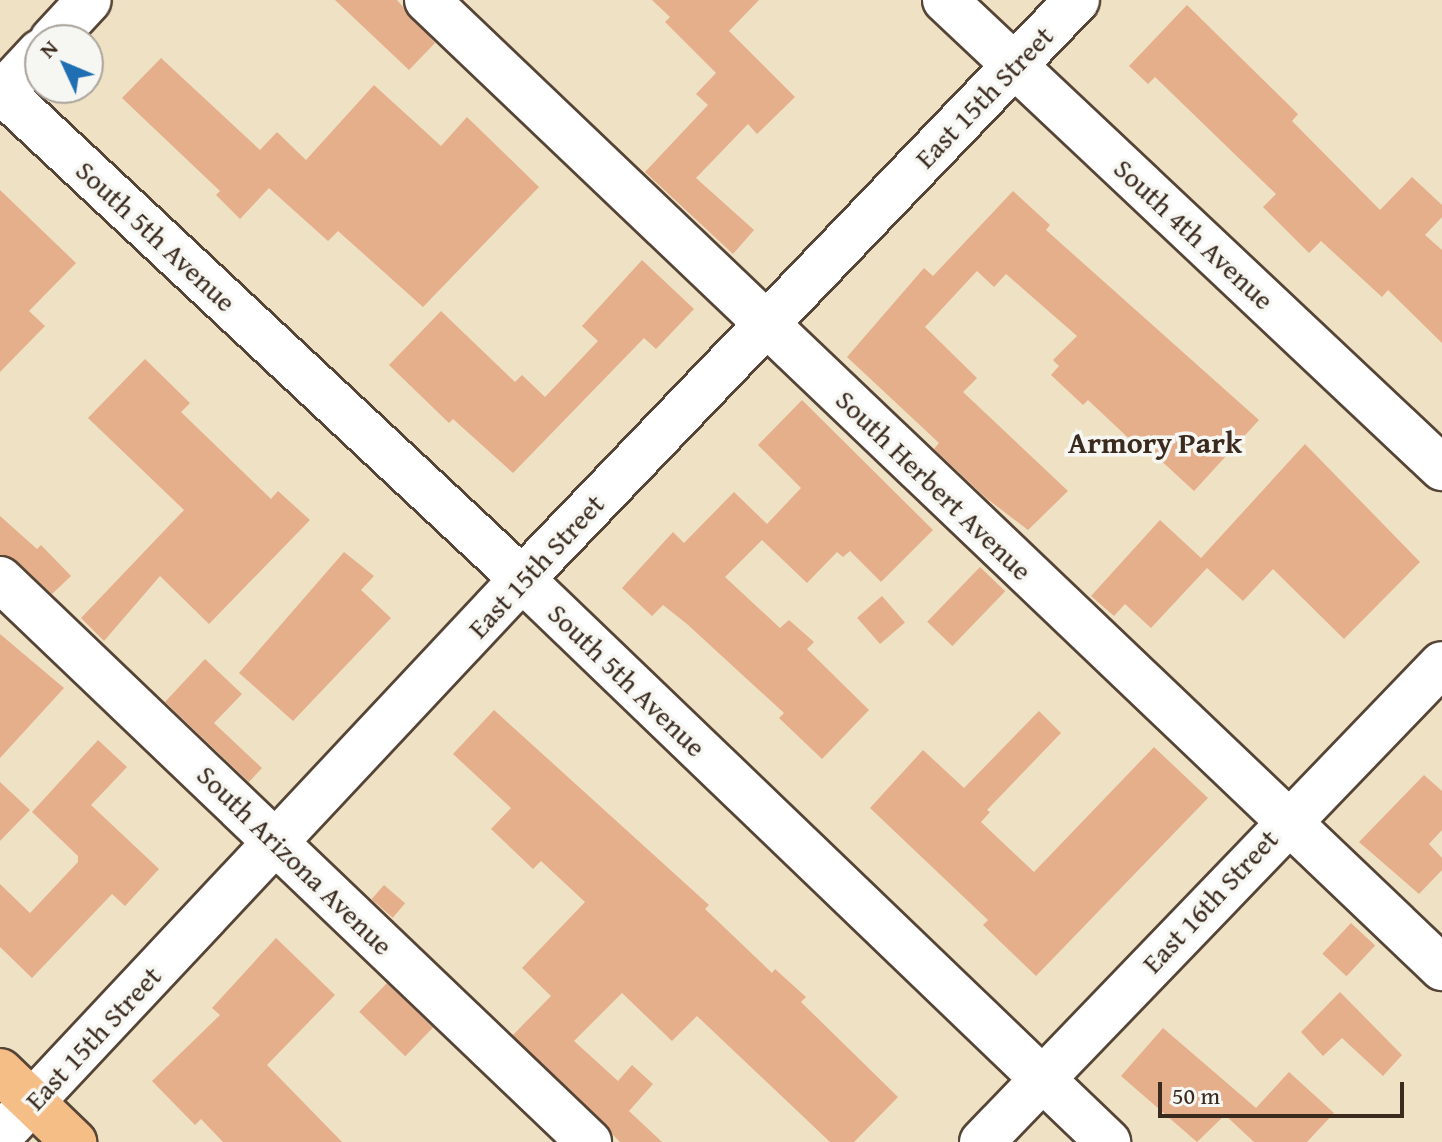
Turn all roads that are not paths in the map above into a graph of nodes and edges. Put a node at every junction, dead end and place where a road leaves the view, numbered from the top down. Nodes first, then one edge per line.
1 (89, 0) edge
2 (427, 0) edge
3 (945, 0) edge
4 (1077, 0) edge
5 (67, 24) edge
6 (1014, 65) junction
7 (24, 69) edge
8 (1, 94) edge
9 (765, 326) junction
10 (1442, 468) edge
11 (0, 579) edge
12 (522, 579) junction
13 (1442, 664) edge
14 (1286, 820) junction
15 (278, 842) junction
16 (1442, 968) edge
17 (0, 1071) edge
18 (1042, 1079) junction
19 (32, 1102) junction
20 (0, 1136) edge
21 (74, 1142) edge
22 (589, 1142) edge
23 (982, 1142) edge
24 (1108, 1142) edge

1 - 5 street
2 - 9 street, South Herbert Avenue
3 - 6 street, South 4th Avenue
4 - 6 street, East 15th Street
6 - 9 street, East 15th Street
6 - 10 street, South 4th Avenue
7 - 8 street
8 - 12 street, South 5th Avenue
9 - 12 street, East 15th Street
9 - 14 street, South Herbert Avenue
11 - 15 street, South Arizona Avenue
12 - 15 street, East 15th Street
12 - 18 street, South 5th Avenue
13 - 14 street, East 16th Street
14 - 16 street, South Herbert Avenue
14 - 18 street, East 16th Street
15 - 19 street, East 15th Street
15 - 22 street, South Arizona Avenue
17 - 19 main road
18 - 23 street, East 16th Street
18 - 24 street, South 5th Avenue
19 - 20 street, East 15th Street
19 - 21 main road

